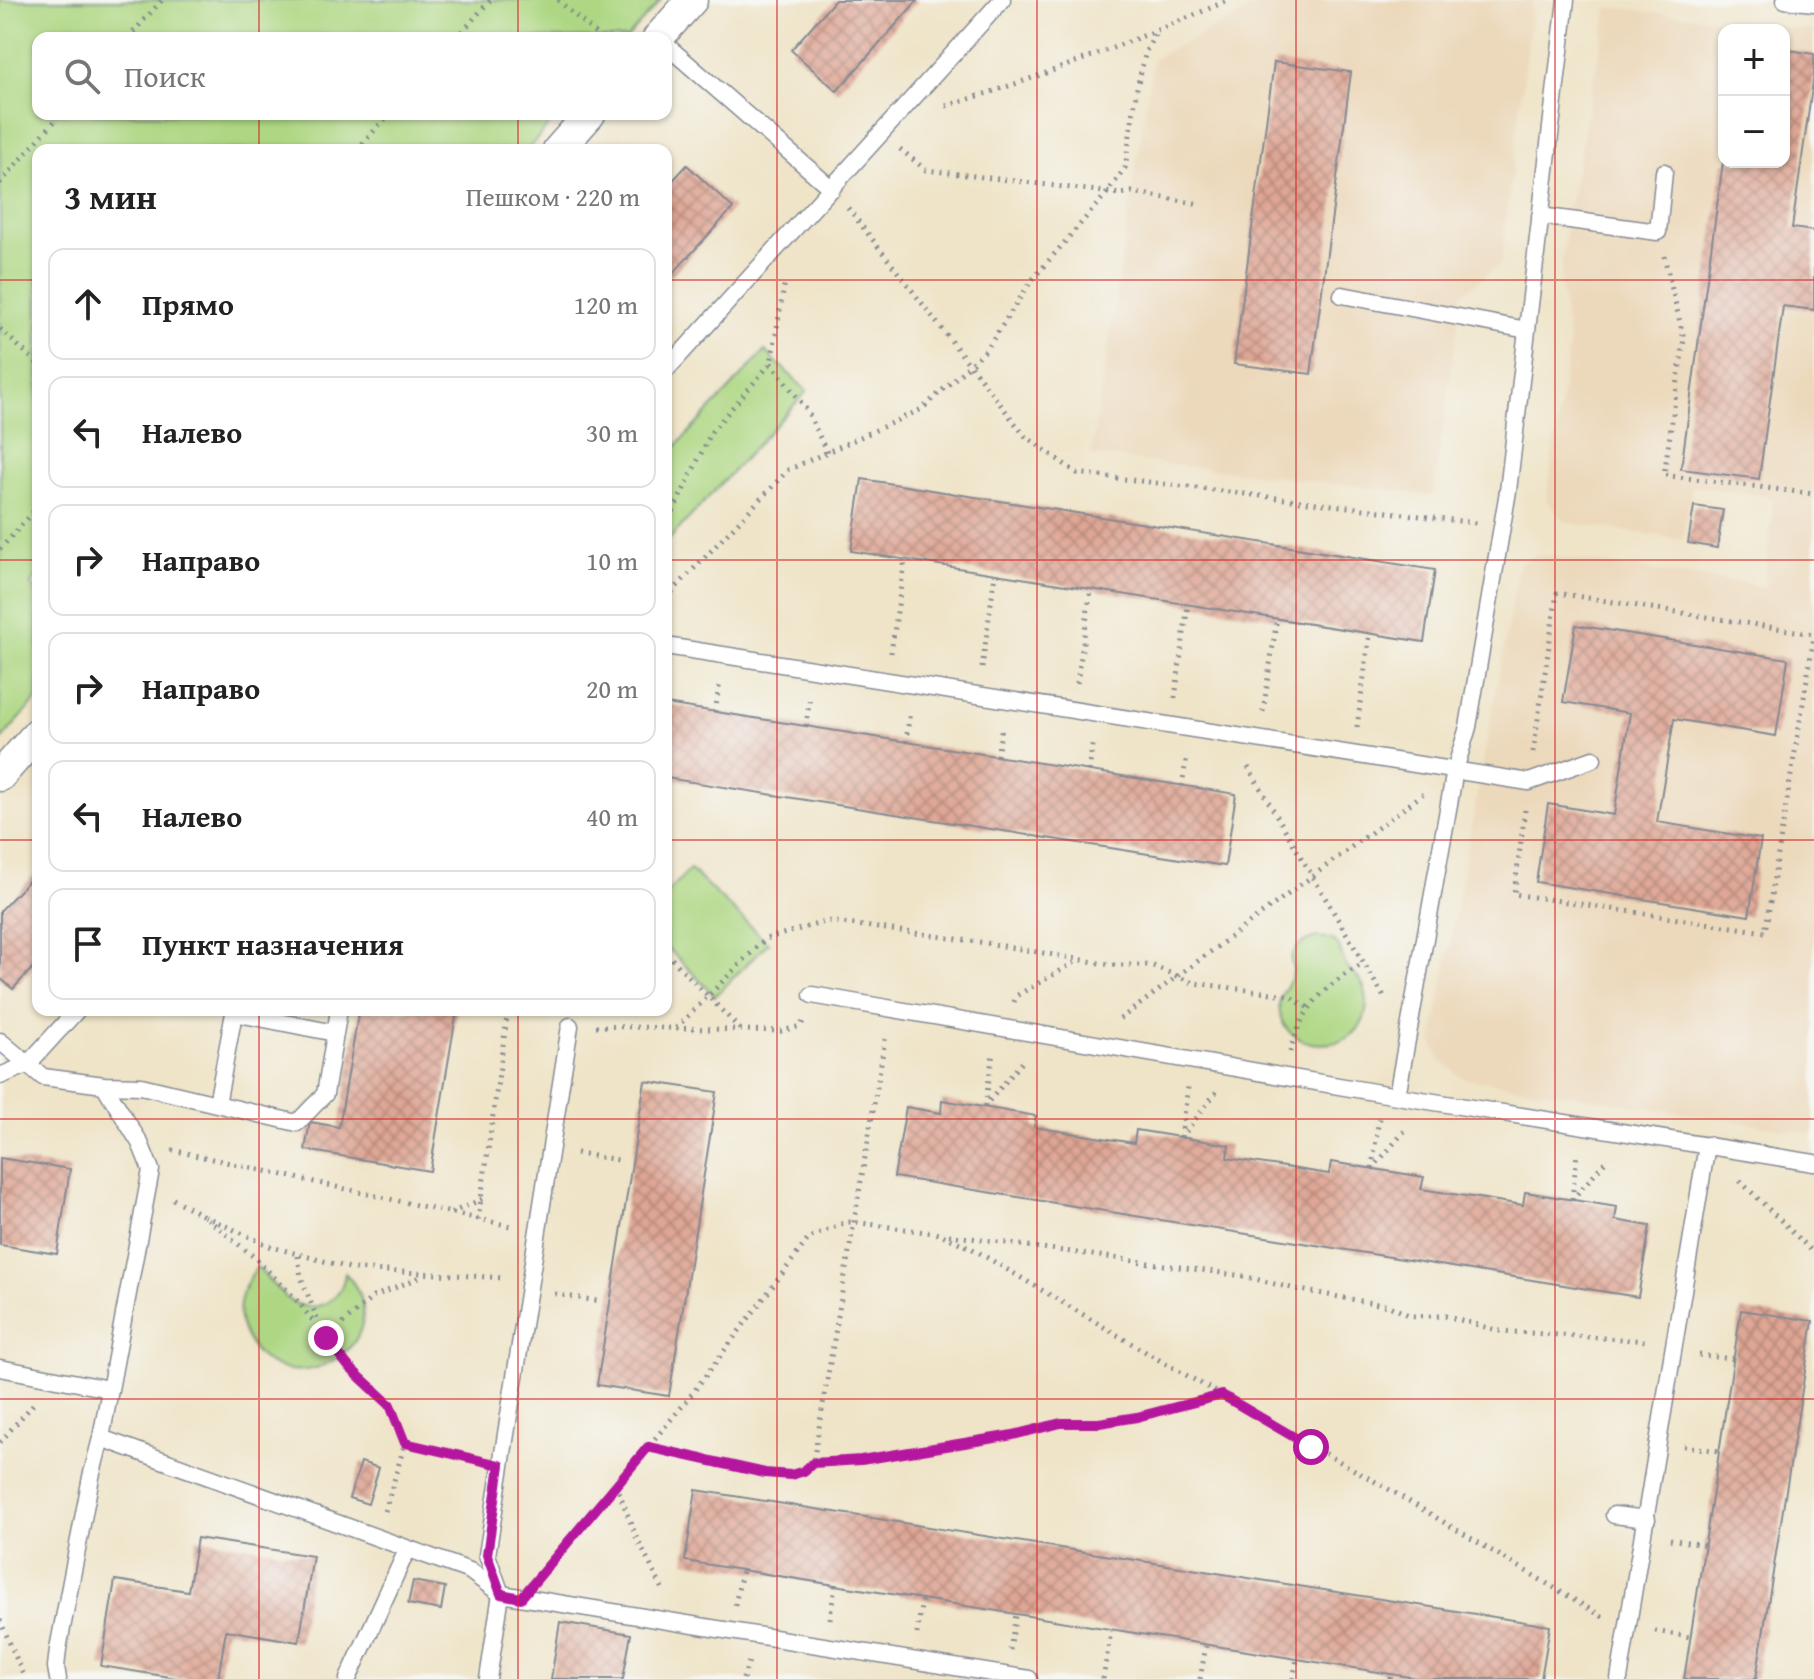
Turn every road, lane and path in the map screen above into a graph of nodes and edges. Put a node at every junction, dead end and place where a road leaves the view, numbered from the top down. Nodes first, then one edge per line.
1 (162, 0) edge
2 (490, 0) edge
3 (558, 0) edge
4 (692, 0) edge
5 (1002, 0) edge
6 (1229, 0) edge
7 (1566, 0) edge
8 (1785, 0) edge
9 (1814, 3) edge
10 (1157, 31) junction
11 (133, 32) edge
12 (462, 32) edge
13 (593, 32) edge
14 (663, 32) edge
15 (672, 50) edge
16 (943, 106) dead end
17 (56, 120) edge
18 (384, 120) edge
19 (585, 120) edge
20 (882, 134) junction
21 (34, 144) edge
22 (362, 144) edge
23 (563, 144) edge
24 (32, 147) edge
25 (1664, 172) dead end
26 (0, 183) edge
27 (832, 189) junction
28 (1107, 193) junction
29 (1200, 204) dead end
30 (1540, 216) junction
31 (1658, 232) junction
32 (783, 243) junction
33 (1342, 295) dead end
34 (0, 329) edge
35 (1527, 330) junction
36 (32, 358) edge
37 (672, 363) edge
38 (771, 363) junction
39 (970, 365) junction
40 (827, 453) junction
41 (1814, 494) edge
42 (32, 514) edge
43 (672, 514) edge
44 (1502, 527) junction
45 (0, 549) edge
46 (905, 559) dead end
47 (995, 574) dead end
48 (1091, 589) dead end
49 (672, 592) edge
50 (1188, 604) dead end
51 (1277, 618) dead end
52 (1370, 633) dead end
53 (1814, 636) edge
54 (672, 647) edge
55 (887, 681) junction
56 (978, 695) junction
57 (1072, 710) junction
58 (1171, 725) junction
59 (1229, 735) junction
60 (32, 740) edge
61 (1259, 740) junction
62 (1353, 755) junction
63 (1593, 759) dead end
64 (1455, 770) junction
65 (0, 776) edge
66 (1529, 782) junction
67 (1312, 876) junction
68 (672, 959) edge
69 (1081, 959) junction
70 (1364, 964) junction
71 (1177, 977) junction
72 (812, 995) joint
73 (708, 996) junction
74 (890, 1008) junction
75 (1309, 1008) junction
76 (72, 1016) edge
77 (233, 1016) edge
78 (249, 1016) edge
79 (338, 1016) edge
80 (507, 1016) edge
81 (570, 1026) joint
82 (999, 1027) junction
83 (676, 1028) junction
84 (741, 1030) junction
85 (1409, 1031) junction
86 (335, 1033) junction
87 (1044, 1035) junction
88 (0, 1041) edge
89 (1091, 1043) junction
90 (1192, 1060) junction
91 (27, 1065) junction
92 (1235, 1068) junction
93 (0, 1076) edge
94 (1286, 1077) junction
95 (104, 1085) junction
96 (1390, 1095) junction
97 (1429, 1101) junction
98 (217, 1104) junction
99 (1580, 1125) junction
100 (1630, 1133) junction
101 (140, 1143) junction
102 (1707, 1145) junction
103 (575, 1153) dead end
104 (618, 1160) dead end
105 (1814, 1163) edge
106 (148, 1185) junction
107 (482, 1199) junction
108 (450, 1214) junction
109 (204, 1216) junction
110 (478, 1220) junction
111 (854, 1222) junction
112 (537, 1232) junction
113 (940, 1234) junction
114 (1814, 1253) edge
115 (298, 1256) junction
116 (427, 1275) junction
117 (531, 1280) junction
118 (597, 1301) dead end
119 (326, 1338) junction
120 (1675, 1343) junction
121 (0, 1368) edge
122 (109, 1389) junction
123 (1222, 1395) junction
124 (40, 1396) dead end
125 (101, 1438) junction
126 (0, 1442) edge
127 (405, 1443) junction
128 (648, 1447) junction
129 (813, 1463) junction
130 (500, 1465) junction
131 (616, 1484) junction
132 (1614, 1515) dead end
133 (1645, 1527) junction
134 (377, 1539) junction
135 (1704, 1545) dead end
136 (407, 1550) junction
137 (501, 1594) junction
138 (521, 1598) junction
139 (0, 1620) edge
140 (682, 1624) junction
141 (1628, 1630) junction
142 (1111, 1631) dead end
143 (1690, 1637) dead end
144 (1206, 1646) dead end
145 (1297, 1659) dead end
146 (25, 1679) edge
147 (58, 1679) edge
148 (348, 1679) edge
149 (488, 1679) edge
150 (1029, 1679) edge
151 (1103, 1679) edge
152 (1200, 1679) edge
153 (1293, 1679) edge
154 (1619, 1679) edge

1 - 11 path
2 - 12 path
3 - 13 path
4 - 14 street
5 - 20 lane
6 - 10 path
7 - 30 lane
8 - 9 lane
10 - 16 path
10 - 28 path
15 - 27 lane
17 - 21 path
18 - 22 path
19 - 23 street
20 - 27 lane
20 - 28 path
24 - 26 path
25 - 31 lane
27 - 32 lane
27 - 39 path
28 - 29 path
28 - 39 path
30 - 31 lane
30 - 35 lane
31 - 41 path
32 - 37 lane
32 - 38 path
33 - 35 lane
34 - 36 path
35 - 44 lane
38 - 40 path
38 - 43 path
39 - 40 path
39 - 44 path
40 - 49 path
42 - 45 path
44 - 64 lane
46 - 55 path
47 - 56 path
48 - 57 path
50 - 58 path
51 - 61 path
52 - 62 path
53 - 66 path
53 - 66 path
54 - 55 lane
55 - 56 lane
56 - 57 lane
57 - 58 lane
58 - 59 lane
59 - 61 lane
59 - 67 path
60 - 65 street
61 - 62 lane
62 - 64 lane
63 - 66 lane
64 - 66 lane
64 - 67 path
64 - 85 lane
67 - 70 path
67 - 71 path
68 - 73 path
69 - 71 path
69 - 73 path
69 - 82 path
70 - 75 path
70 - 85 path
71 - 75 path
71 - 89 path
72 - 74 lane
72 - 84 path
73 - 83 path
73 - 84 path
74 - 82 lane
74 - 111 path
75 - 94 path
76 - 91 lane
77 - 98 lane
78 - 86 lane
79 - 86 lane
80 - 107 path
81 - 83 path
81 - 112 lane
82 - 87 lane
82 - 87 path
83 - 84 path
85 - 96 lane
86 - 98 lane
87 - 89 lane
88 - 91 lane
89 - 90 lane
90 - 92 lane
90 - 92 path
91 - 93 lane
91 - 95 lane
92 - 94 lane
94 - 96 lane
95 - 98 lane
95 - 101 lane
96 - 97 lane
96 - 97 path
97 - 99 lane
99 - 100 lane
99 - 100 path
100 - 102 lane
101 - 106 lane
101 - 108 path
102 - 105 lane
102 - 114 path
102 - 120 lane
103 - 104 path
106 - 109 path
106 - 122 lane
107 - 108 path
107 - 110 path
108 - 110 path
109 - 115 path
109 - 119 path
110 - 112 path
111 - 113 path
111 - 128 path
111 - 129 path
112 - 117 lane
113 - 120 path
113 - 123 path
115 - 116 path
115 - 119 path
116 - 117 path
116 - 119 path
117 - 118 path
117 - 130 lane
119 - 127 path
120 - 133 lane
121 - 122 lane
122 - 125 lane
123 - 129 path
123 - 141 path
124 - 126 path
125 - 134 lane
125 - 147 lane
127 - 130 path
127 - 134 path
128 - 129 path
128 - 131 path
130 - 137 lane
131 - 138 path
131 - 140 path
132 - 133 lane
133 - 135 path
133 - 141 lane
134 - 136 lane
136 - 137 lane
136 - 148 lane
137 - 138 lane
137 - 149 lane
138 - 140 lane
139 - 146 path
140 - 150 lane
141 - 143 path
141 - 154 lane
142 - 151 path
144 - 152 path
145 - 153 path

